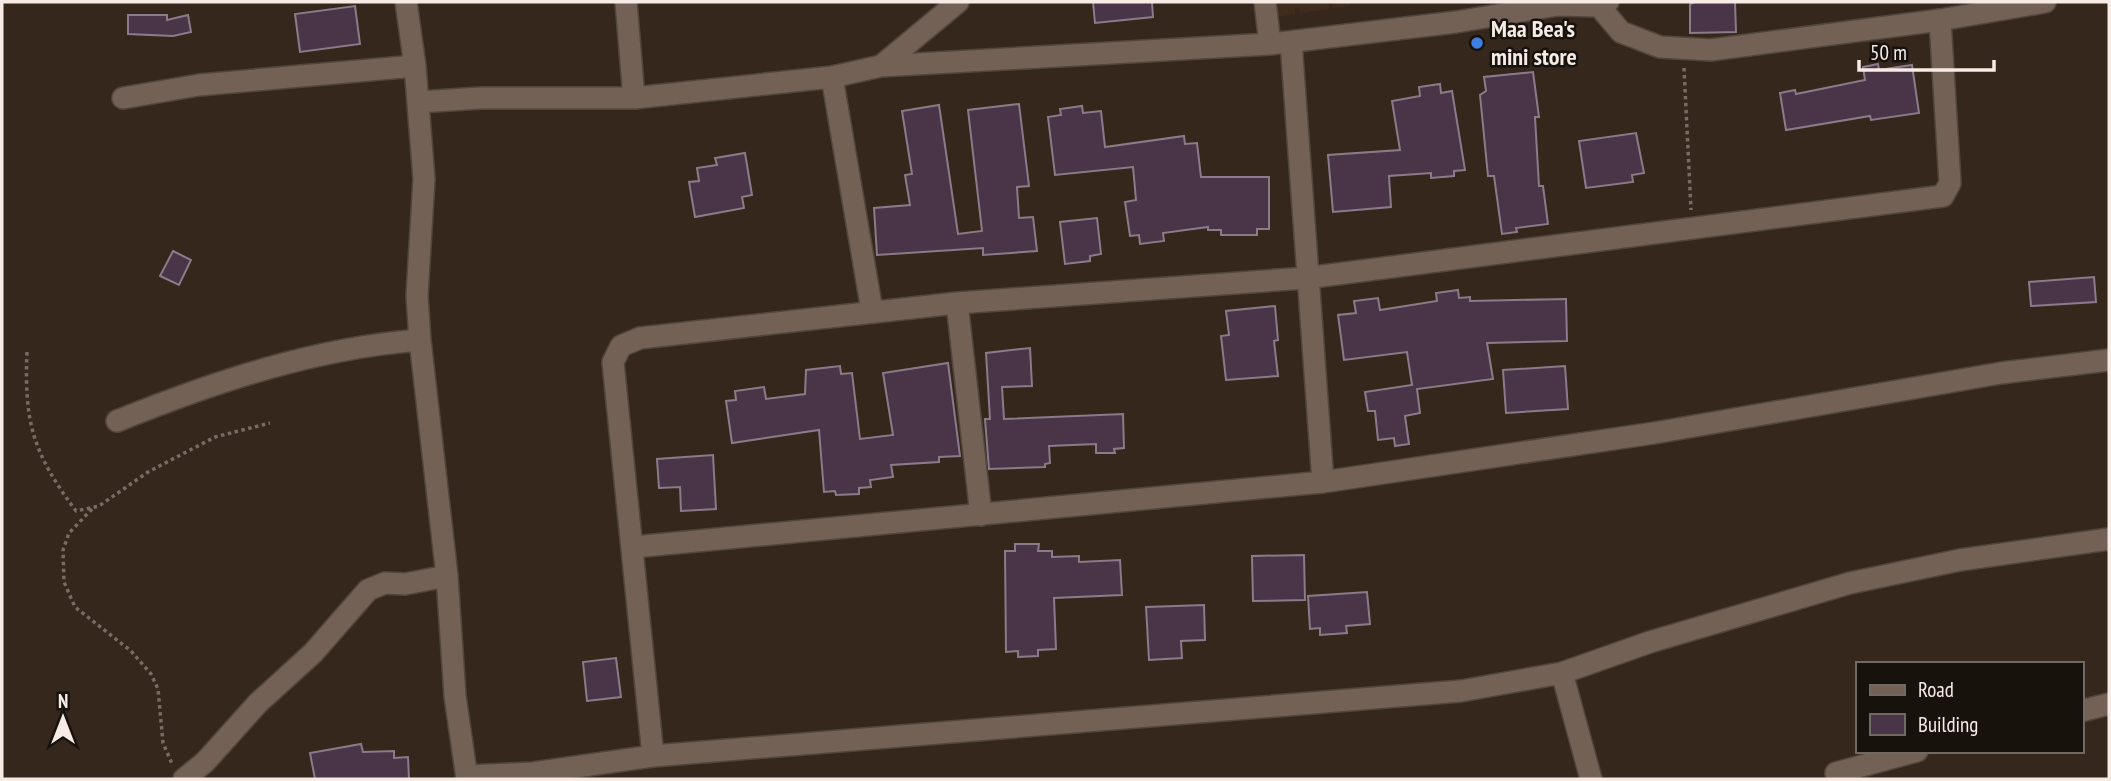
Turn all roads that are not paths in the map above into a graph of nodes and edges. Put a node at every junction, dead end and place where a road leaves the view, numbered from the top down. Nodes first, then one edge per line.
1 (406, 2) edge
2 (626, 2) edge
3 (958, 2) edge
4 (1265, 2) edge
5 (2045, 2) edge
6 (1603, 4) edge
7 (1455, 12) edge
8 (1941, 20) junction
9 (1281, 43) junction
10 (415, 66) junction
11 (881, 66) junction
12 (832, 77) junction
13 (123, 98) dead end
14 (634, 98) junction
15 (419, 102) junction
16 (1306, 278) junction
17 (957, 303) junction
18 (872, 311) junction
19 (420, 340) junction
20 (2109, 360) edge
21 (117, 421) dead end
22 (1323, 482) junction
23 (981, 514) junction
24 (2109, 539) edge
25 (633, 547) junction
26 (447, 576) junction
27 (1562, 673) junction
28 (2109, 704) edge
29 (2083, 710) edge
30 (1910, 753) edge
31 (653, 756) junction
32 (1836, 773) dead end
33 (179, 775) edge
34 (467, 778) edge
35 (1591, 779) edge

1 - 10 street
2 - 14 street
3 - 11 street
4 - 9 street
5 - 8 street
6 - 7 street
6 - 8 street
7 - 9 street
8 - 16 street
9 - 11 street
9 - 16 street
10 - 13 street
10 - 15 street
11 - 12 street
12 - 14 street
12 - 18 street
14 - 15 street
15 - 19 street
16 - 17 street
16 - 22 street
17 - 18 street
17 - 23 street
18 - 25 street
19 - 21 street
19 - 26 street
20 - 22 street
22 - 23 street
23 - 25 street
24 - 27 street
25 - 31 street
26 - 33 street
26 - 34 street
27 - 31 street
27 - 35 street
28 - 29 street
30 - 32 street
31 - 34 street

